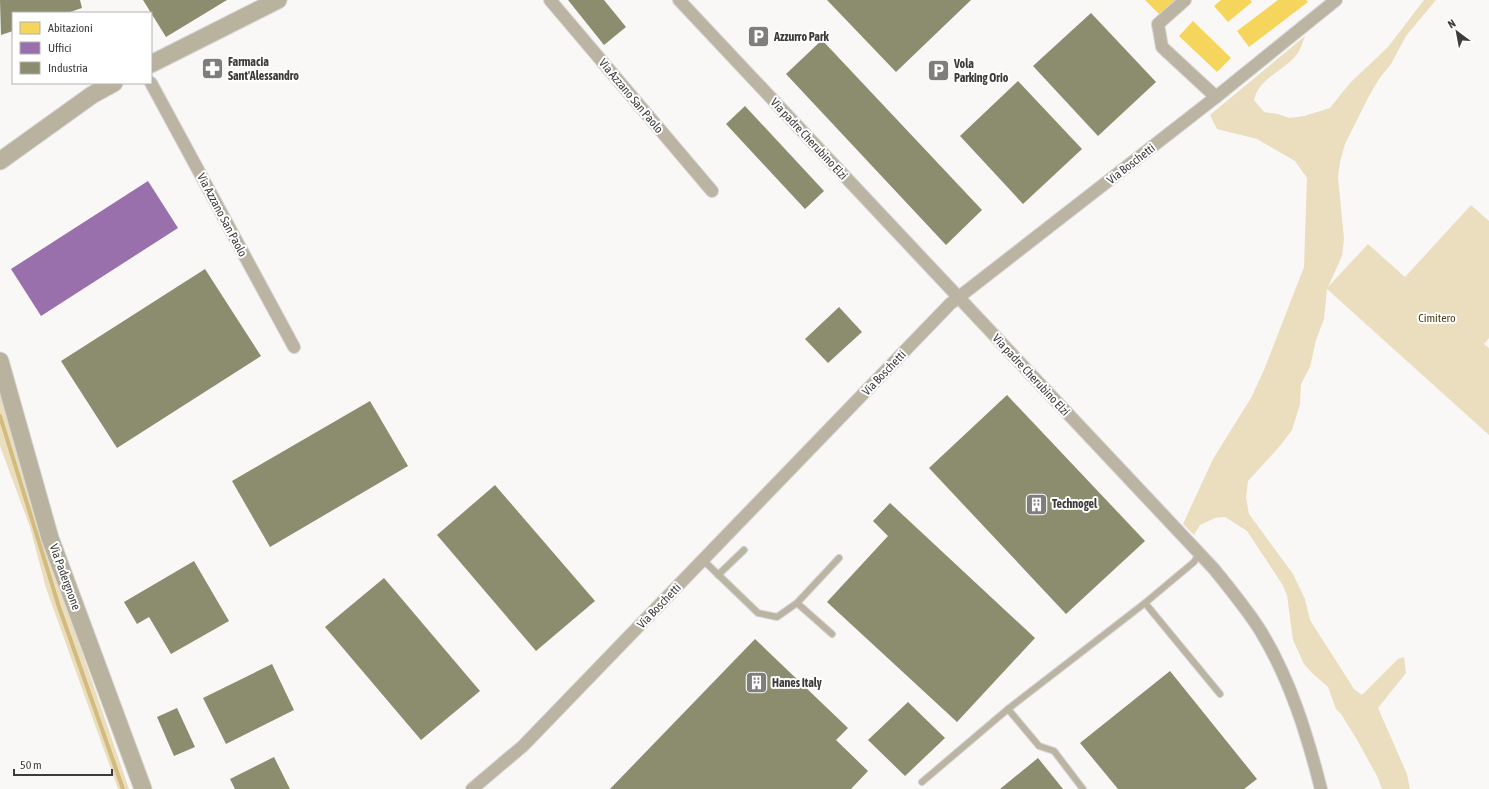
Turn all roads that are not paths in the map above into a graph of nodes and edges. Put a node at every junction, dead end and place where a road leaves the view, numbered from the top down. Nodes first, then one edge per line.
1 (278, 0) edge
2 (550, 0) edge
3 (679, 0) edge
4 (1185, 0) edge
5 (1336, 0) edge
6 (152, 63) edge
7 (112, 84) edge
8 (152, 84) edge
9 (1216, 97) junction
10 (0, 161) edge
11 (712, 192) dead end
12 (958, 297) junction
13 (294, 347) dead end
14 (0, 361) edge
15 (744, 550) dead end
16 (1199, 554) junction
17 (839, 558) dead end
18 (703, 560) junction
19 (718, 575) junction
20 (1145, 603) junction
21 (797, 604) junction
22 (832, 634) dead end
23 (1220, 694) dead end
24 (1008, 709) junction
25 (922, 782) dead end
26 (143, 789) edge
27 (472, 789) edge
28 (1083, 789) edge
29 (1321, 789) edge

1 - 6 street
2 - 11 street, Via Azzano San Paolo
3 - 12 street, Via padre Cherubino Elzi
4 - 9 street
5 - 9 street, Via Boschetti
7 - 10 street
8 - 13 street, Via Azzano San Paolo
9 - 12 street, Via Boschetti
12 - 16 street, Via padre Cherubino Elzi
12 - 18 street, Via Boschetti
14 - 26 street, Via Padergnone
15 - 19 lane
16 - 20 lane
16 - 29 street, Via padre Cherubino Elzi
17 - 21 lane
18 - 19 lane
18 - 27 street, Via Boschetti
19 - 21 lane
20 - 23 lane
20 - 24 lane
21 - 22 lane
24 - 25 lane
24 - 28 lane

